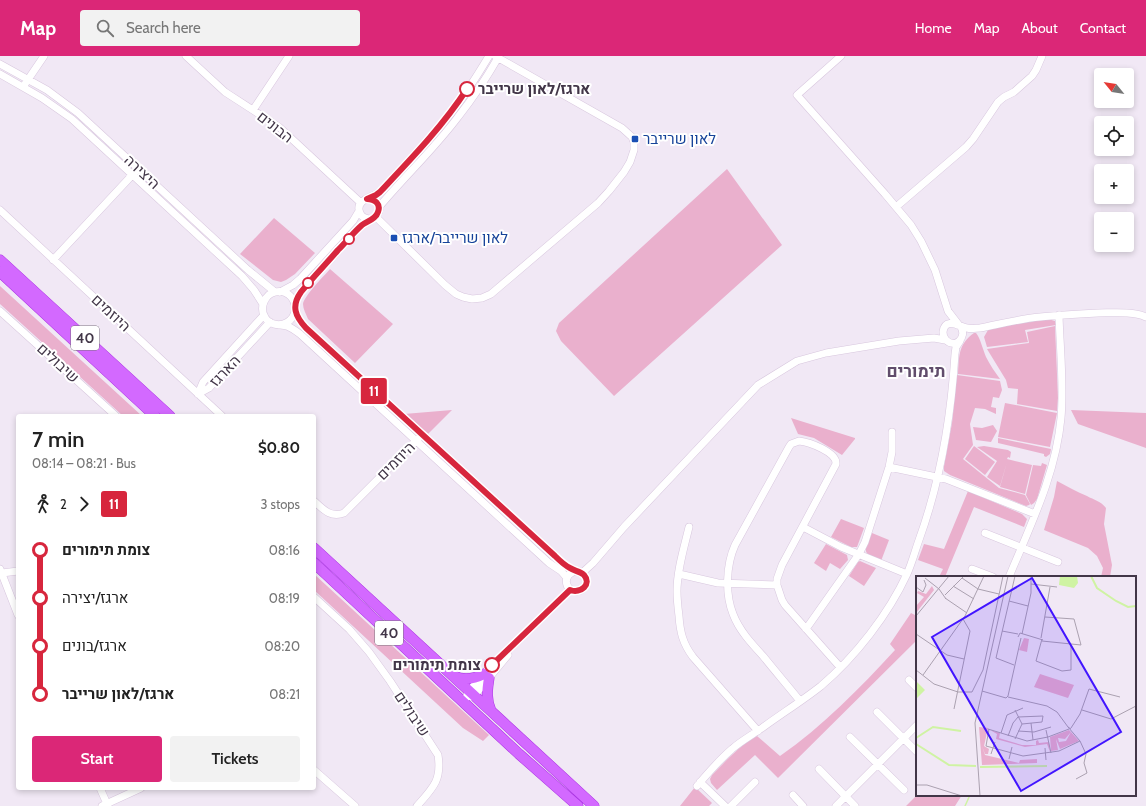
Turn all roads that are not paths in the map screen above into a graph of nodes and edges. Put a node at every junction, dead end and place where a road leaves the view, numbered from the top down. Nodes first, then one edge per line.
1 (44, 56) edge
2 (186, 56) edge
3 (289, 56) edge
4 (488, 56) edge
5 (841, 56) edge
6 (1042, 56) edge
7 (497, 57) edge
8 (0, 64) edge
9 (0, 74) edge
10 (28, 80) junction
11 (23, 87) junction
12 (253, 110) junction
13 (138, 168) junction
14 (132, 175) junction
15 (364, 201) junction
16 (896, 206) junction
17 (379, 207) junction
18 (0, 210) edge
19 (359, 211) junction
20 (373, 218) junction
21 (0, 260) edge
22 (53, 260) junction
23 (0, 272) edge
24 (278, 292) junction
25 (263, 304) junction
26 (295, 307) junction
27 (0, 311) edge
28 (948, 311) junction
29 (264, 315) junction
30 (1059, 315) junction
31 (1146, 317) edge
32 (270, 322) junction
33 (279, 325) junction
34 (960, 326) junction
35 (945, 328) junction
36 (978, 328) junction
37 (929, 338) junction
38 (961, 339) junction
39 (946, 341) junction
40 (955, 354) junction
41 (198, 394) junction
42 (114, 414) edge
43 (153, 414) edge
44 (168, 414) edge
45 (220, 414) edge
46 (892, 432) dead end
47 (422, 435) junction
48 (416, 441) junction
49 (889, 467) junction
50 (938, 477) junction
51 (316, 503) edge
52 (1035, 514) junction
53 (689, 527) dead end
54 (803, 527) junction
55 (985, 533) dead end
56 (1021, 548) junction
57 (316, 550) edge
58 (859, 554) junction
59 (1058, 562) dead end
60 (316, 565) edge
61 (972, 569) dead end
62 (1, 571) edge
63 (16, 571) edge
64 (582, 574) junction
65 (679, 574) junction
66 (907, 574) junction
67 (990, 576) edge
68 (1009, 576) edge
69 (566, 578) junction
70 (728, 584) junction
71 (777, 585) junction
72 (570, 590) junction
73 (316, 599) edge
74 (16, 610) edge
75 (806, 629) junction
76 (840, 667) junction
77 (452, 675) junction
78 (486, 676) junction
79 (909, 680) dead end
80 (916, 687) edge
81 (472, 693) junction
82 (800, 701) junction
83 (464, 702) junction
84 (492, 712) junction
85 (877, 712) dead end
86 (916, 726) edge
87 (758, 730) junction
88 (850, 737) dead end
89 (904, 739) junction
90 (916, 751) edge
91 (878, 764) junction
92 (819, 769) dead end
93 (316, 772) edge
94 (755, 782) dead end
95 (101, 790) edge
96 (137, 790) edge
97 (904, 790) dead end
98 (792, 795) dead end
99 (846, 796) junction
100 (106, 805) edge
101 (355, 806) edge
102 (417, 806) edge
103 (578, 806) edge
104 (594, 806) edge
105 (725, 806) edge
106 (730, 806) edge
107 (803, 806) edge
108 (836, 806) edge
109 (856, 806) edge

1 - 10 street
2 - 12 street, הבונים
3 - 12 street
4 - 15 street
5 - 16 street
6 - 16 street
7 - 17 street
7 - 20 street
8 - 10 street, היצירה
9 - 11 street, היצירה
10 - 11 street
10 - 13 street, היצירה
11 - 14 street, היצירה
12 - 15 street, הבונים
13 - 14 street
13 - 24 street, היצירה
14 - 22 street
14 - 25 street, היצירה
15 - 17 street
15 - 19 street
16 - 28 street
17 - 20 street
18 - 22 street, היוזמים
19 - 20 street
19 - 24 street
20 - 26 street
21 - 44 highway, 40
22 - 41 street, היוזמים
23 - 43 highway, 40
24 - 25 street
24 - 26 street
25 - 29 street
26 - 33 street
26 - 47 street
27 - 42 street, שיבולים
28 - 34 street
28 - 35 street
29 - 32 street
29 - 41 street, הארגז
30 - 31 street
30 - 36 street
30 - 52 street
32 - 33 street
32 - 41 street, הארגז
33 - 48 street
34 - 35 street
34 - 36 street
34 - 38 street
35 - 37 street
35 - 39 street
36 - 38 street
37 - 39 street
37 - 64 street
38 - 39 street
38 - 40 street
39 - 40 street
40 - 50 street
41 - 45 street, היוזמים
46 - 49 street
47 - 48 street, היוזמים
47 - 64 street
48 - 51 street, היוזמים
48 - 69 street
49 - 50 street
49 - 58 street
50 - 52 street
50 - 66 street
52 - 56 street
53 - 65 street
54 - 58 street
54 - 70 street
54 - 71 street
55 - 56 street
56 - 59 street
56 - 68 street
57 - 77 highway, 40
58 - 66 street
58 - 75 street
60 - 83 highway, 40
61 - 67 street
62 - 63 street
62 - 74 street
64 - 69 street
64 - 72 street
65 - 70 street
65 - 87 street
66 - 76 street
69 - 72 street
70 - 71 street
70 - 82 street
71 - 75 street
72 - 78 street
73 - 102 street, שיבולים
75 - 76 street
76 - 82 street
77 - 78 highway
77 - 81 highway, 40
78 - 81 street
78 - 84 highway
79 - 80 street
81 - 83 street
81 - 84 highway, 40
82 - 87 street
83 - 103 highway, 40
84 - 104 highway, 40
85 - 89 street
86 - 89 street
87 - 105 street
88 - 91 street
89 - 90 street
89 - 91 street
91 - 97 street
91 - 99 street
92 - 99 street
93 - 101 street
94 - 106 street
95 - 100 street
96 - 100 street
98 - 107 street
99 - 108 street
99 - 109 street

